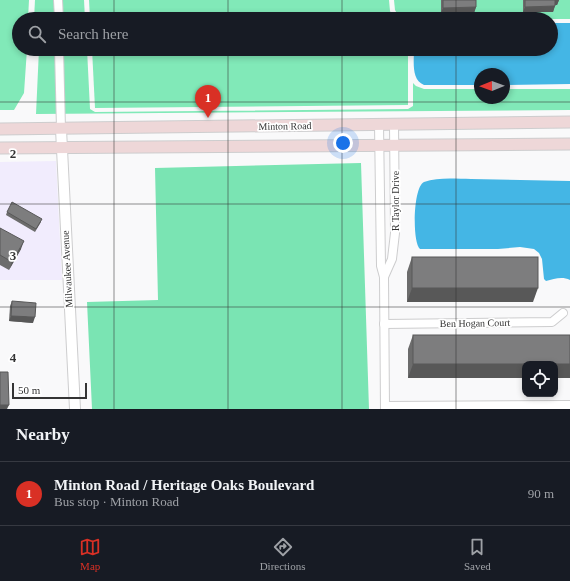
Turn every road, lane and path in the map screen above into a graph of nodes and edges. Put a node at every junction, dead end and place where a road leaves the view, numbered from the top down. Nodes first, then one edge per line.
1 (58, 0) edge
2 (59, 12) edge
3 (59, 56) edge
4 (570, 122) edge
5 (379, 124) junction
6 (394, 124) junction
7 (0, 129) edge
8 (61, 129) junction
9 (570, 144) edge
10 (395, 145) junction
11 (379, 146) junction
12 (0, 148) edge
13 (61, 149) junction
14 (380, 198) junction
15 (395, 198) junction
16 (380, 239) junction
17 (395, 239) junction
18 (384, 277) junction
19 (563, 313) dead end
20 (384, 324) junction
21 (570, 405) edge
22 (385, 407) edge
23 (75, 409) edge

1 - 2 street
3 - 8 street
4 - 6 main road, Minton Road
5 - 6 main road, Minton Road
5 - 8 main road, Minton Road
5 - 11 street, R Taylor Drive
6 - 10 street, R Taylor Drive
7 - 8 main road, Minton Road
8 - 13 street, Milwaukee Avenue
9 - 10 main road, Minton Road
10 - 11 main road, Minton Road
10 - 15 street, R Taylor Drive
11 - 13 main road, Minton Road
11 - 14 street, R Taylor Drive
12 - 13 main road, Minton Road
13 - 23 street, Milwaukee Avenue
14 - 15 street
14 - 16 street, R Taylor Drive
15 - 17 street, R Taylor Drive
16 - 17 street
16 - 18 street, R Taylor Drive
17 - 18 street, R Taylor Drive
18 - 20 street, R Taylor Drive
19 - 20 street, Ben Hogan Court
20 - 22 street, R Taylor Drive
21 - 22 street

